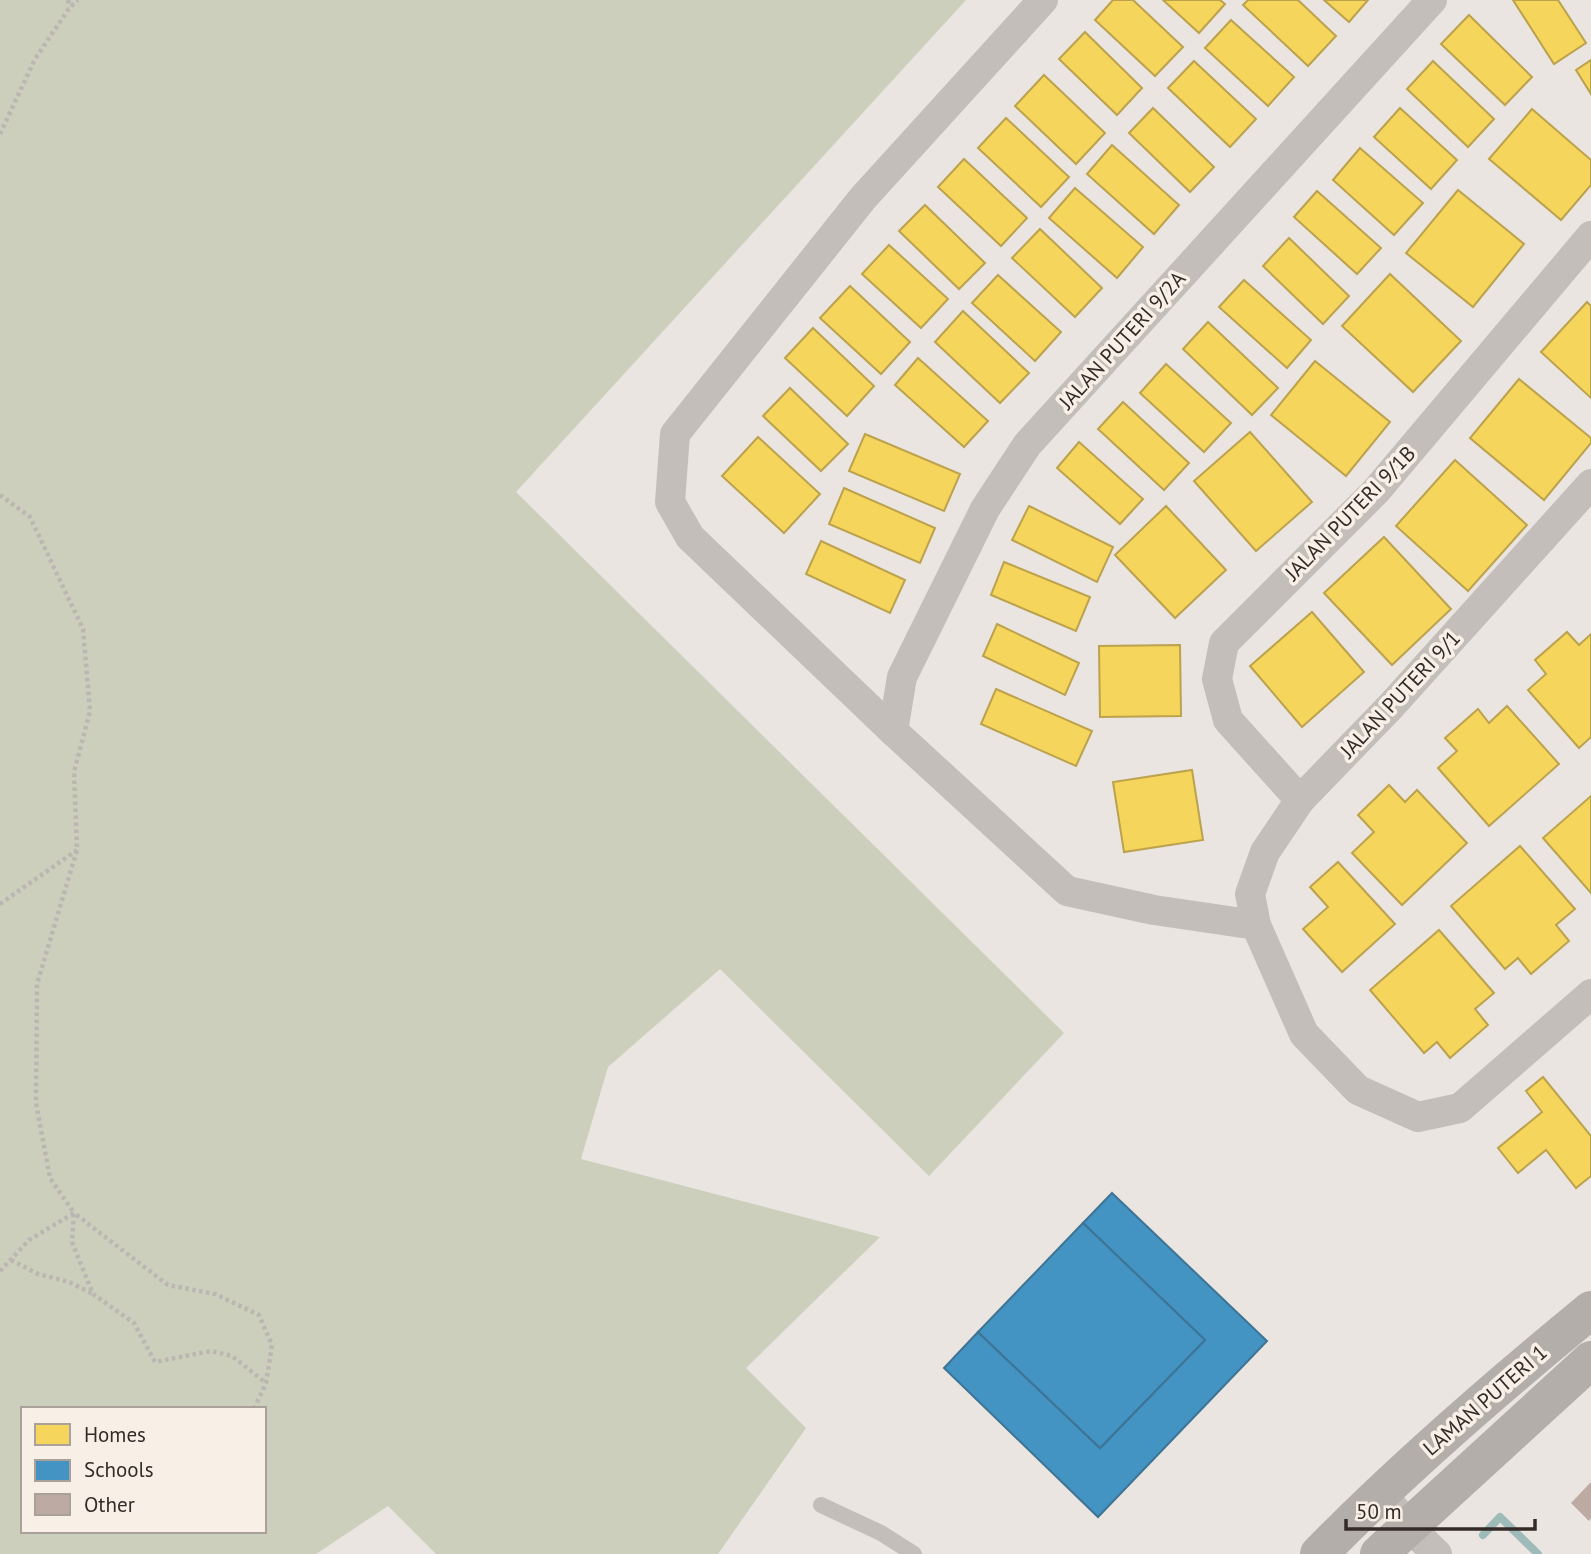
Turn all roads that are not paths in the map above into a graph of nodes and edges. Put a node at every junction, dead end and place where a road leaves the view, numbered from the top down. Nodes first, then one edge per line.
1 (1043, 0) edge
2 (1433, 0) edge
3 (1591, 236) edge
4 (1591, 484) edge
5 (893, 731) junction
6 (1300, 800) junction
7 (1256, 925) junction
8 (1591, 994) edge
9 (1591, 1310) edge
10 (1591, 1360) edge
11 (1381, 1492) junction
12 (821, 1506) dead end
13 (1408, 1526) junction
14 (914, 1554) edge
15 (1319, 1554) edge
16 (1379, 1554) edge
17 (1437, 1554) edge

1 - 5 street
2 - 5 street, JALAN PUTERI 9/2A
3 - 6 street, JALAN PUTERI 9/1B
4 - 6 street, JALAN PUTERI 9/1
5 - 7 street
6 - 7 street, JALAN PUTERI 9/1
7 - 8 street, JALAN PUTERI 9/1
9 - 11 main road, LAMAN PUTERI 1
10 - 13 main road, LAMAN PUTERI 1
11 - 13 street
11 - 15 main road, LAMAN PUTERI 1
12 - 14 lane
13 - 16 main road, LAMAN PUTERI 1
13 - 17 street

